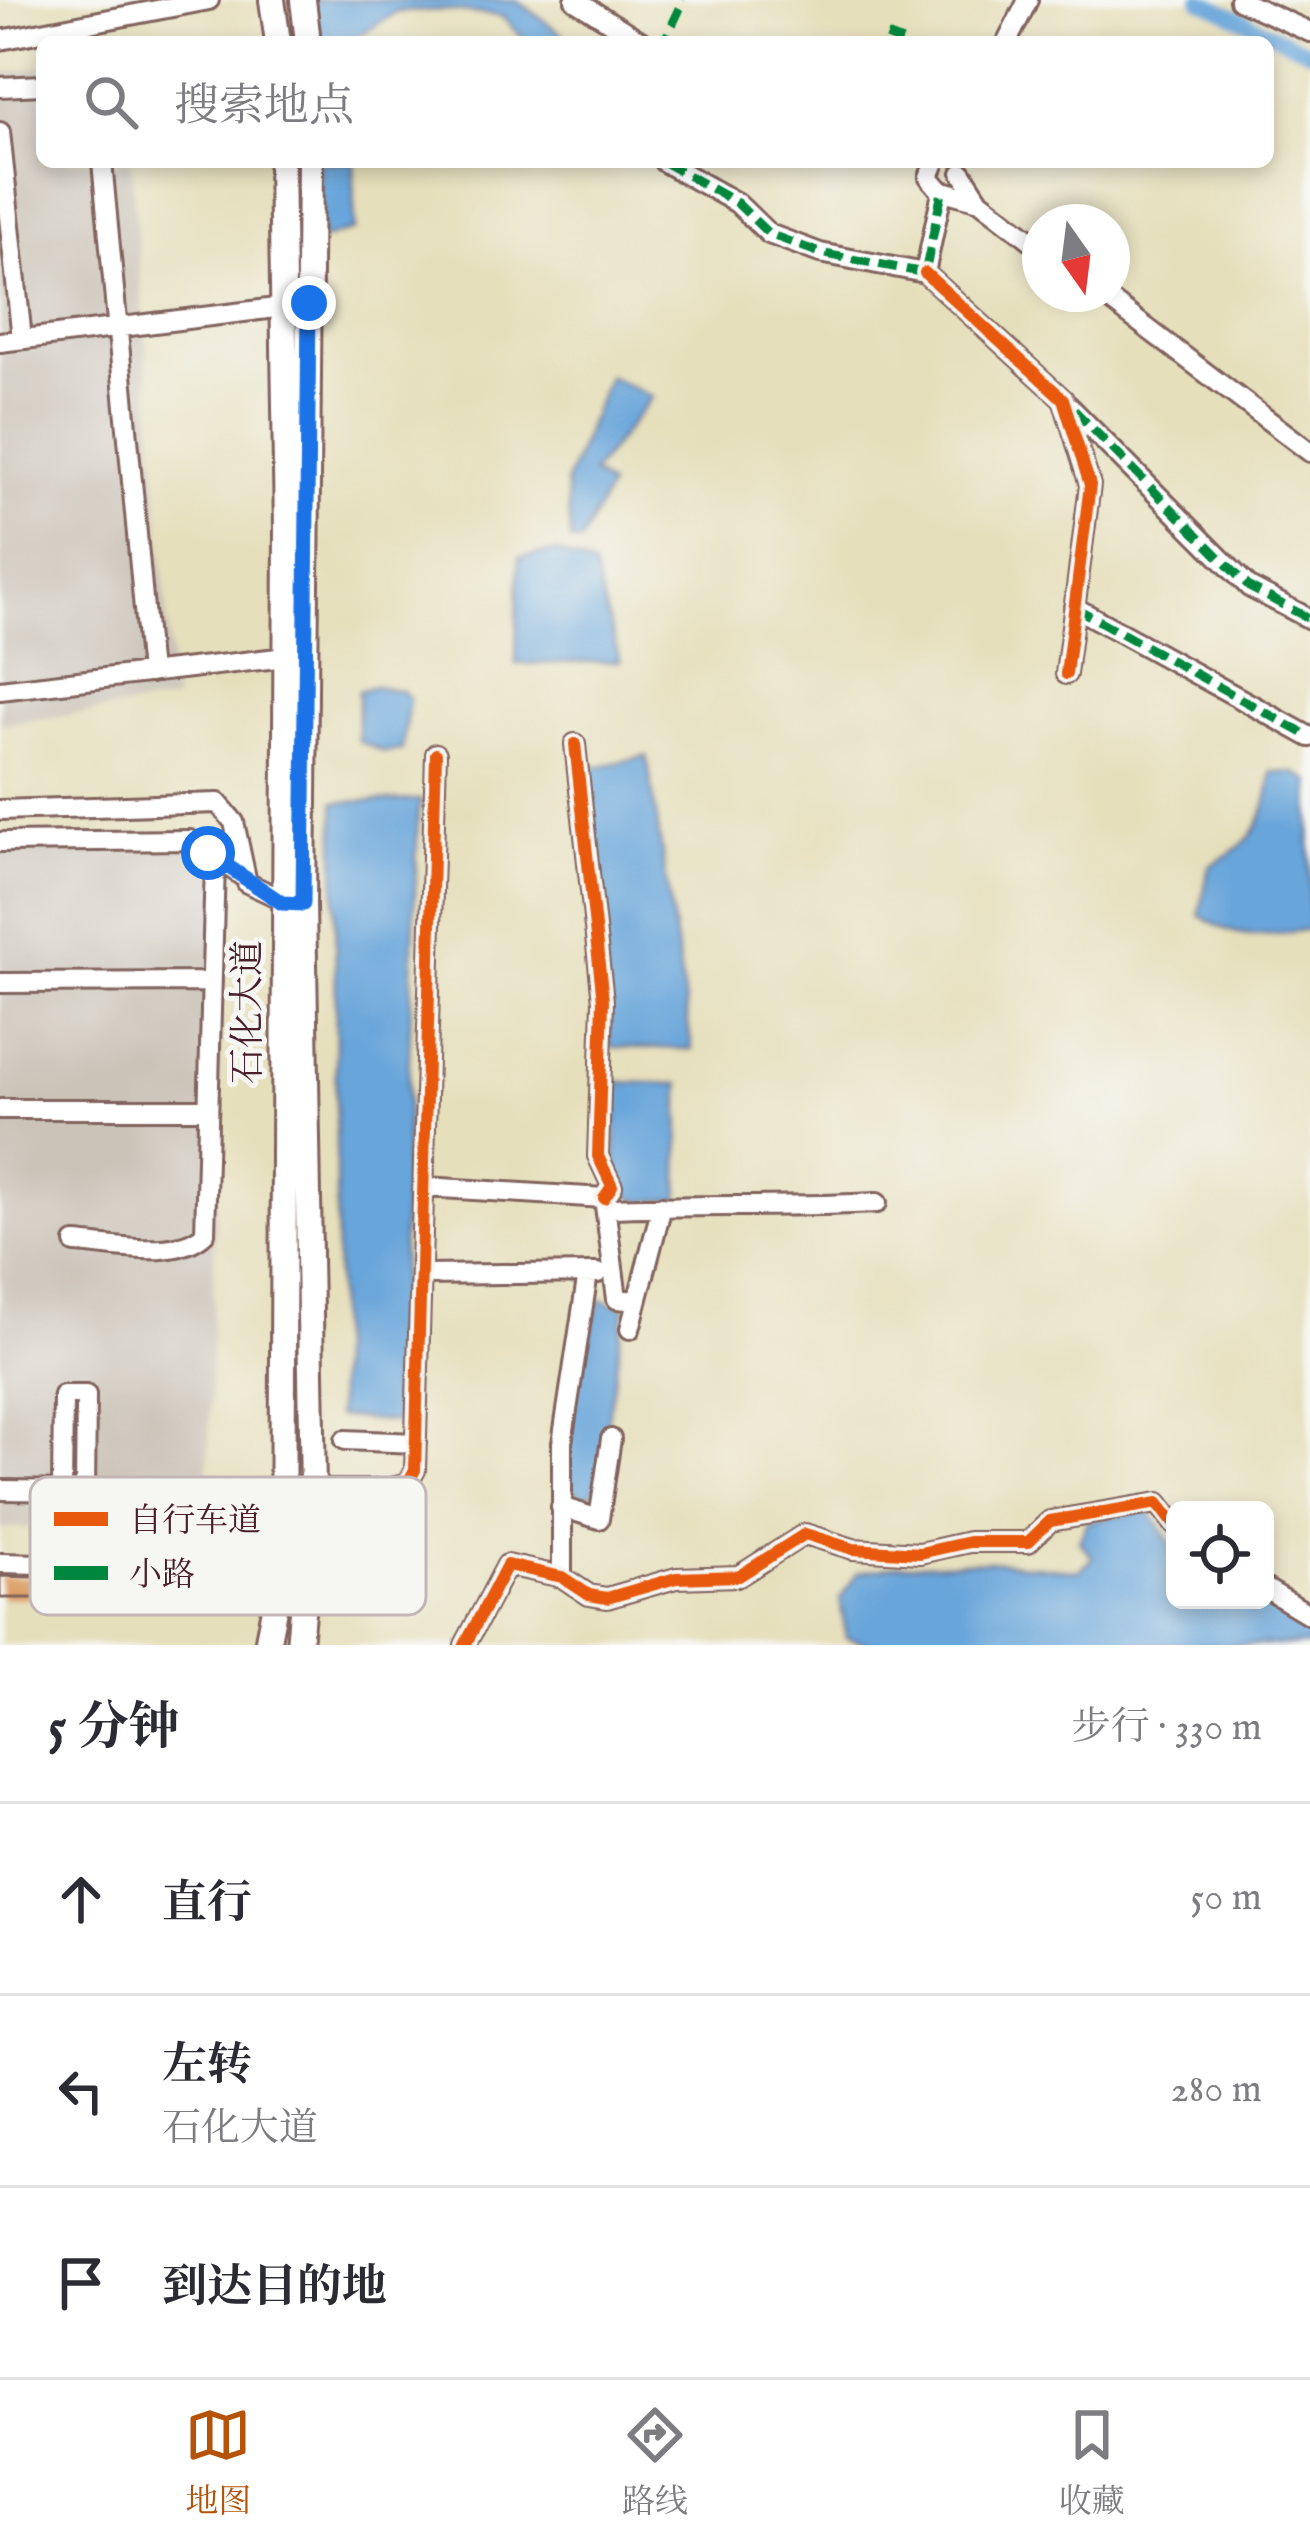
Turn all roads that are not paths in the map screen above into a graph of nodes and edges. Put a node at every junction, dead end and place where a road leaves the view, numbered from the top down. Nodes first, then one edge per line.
1 (209, 0) edge
2 (272, 0) edge
3 (303, 0) edge
4 (575, 0) edge
5 (1028, 0) edge
6 (1238, 0) edge
7 (1310, 32) edge
8 (277, 36) edge
9 (307, 36) edge
10 (632, 36) edge
11 (1010, 36) edge
12 (0, 40) edge
13 (36, 86) edge
14 (0, 87) edge
15 (0, 132) edge
16 (102, 168) edge
17 (281, 168) edge
18 (309, 168) edge
19 (675, 168) edge
20 (924, 168) edge
21 (936, 168) edge
22 (959, 168) edge
23 (960, 168) edge
24 (940, 189) junction
25 (980, 201) junction
26 (1022, 233) edge
27 (926, 273) junction
28 (296, 305) junction
29 (1126, 312) edge
30 (117, 328) junction
31 (22, 339) junction
32 (0, 342) edge
33 (1063, 399) junction
34 (1310, 452) edge
35 (1074, 607) junction
36 (1310, 619) edge
37 (286, 657) junction
38 (150, 673) junction
39 (1066, 674) dead end
40 (0, 690) edge
41 (1310, 737) edge
42 (575, 744) dead end
43 (436, 754) dead end
44 (0, 810) edge
45 (0, 842) edge
46 (215, 862) junction
47 (245, 878) junction
48 (292, 904) junction
49 (0, 982) edge
50 (212, 982) junction
51 (0, 1109) edge
52 (208, 1109) junction
53 (425, 1187) junction
54 (607, 1203) junction
55 (877, 1203) dead end
56 (662, 1206) junction
57 (75, 1244) dead end
58 (588, 1273) junction
59 (615, 1273) junction
60 (422, 1275) junction
61 (637, 1301) junction
62 (630, 1329) dead end
63 (611, 1439) dead end
64 (345, 1440) dead end
65 (416, 1443) junction
66 (62, 1477) edge
67 (86, 1477) edge
68 (283, 1477) edge
69 (313, 1477) edge
70 (411, 1477) edge
71 (0, 1490) edge
72 (30, 1490) edge
73 (561, 1507) junction
74 (1166, 1513) edge
75 (562, 1577) junction
76 (1274, 1593) edge
77 (273, 1615) edge
78 (303, 1615) edge
79 (1310, 1615) edge
80 (267, 1645) edge
81 (298, 1645) edge
82 (465, 1645) edge

1 - 12 street
2 - 8 main road
3 - 9 main road
4 - 10 street
5 - 11 street
6 - 7 street
13 - 14 street
15 - 31 street
16 - 30 street
17 - 28 main road, 石化大道
18 - 28 main road, 石化大道
19 - 27 street
20 - 24 street
21 - 24 street
22 - 24 street
23 - 25 street
24 - 25 street
24 - 27 street
25 - 26 street
27 - 33 street
28 - 30 street
28 - 37 main road, 石化大道
28 - 48 main road, 石化大道
29 - 34 street
30 - 31 street
30 - 38 street
31 - 32 street
33 - 35 street
33 - 36 street
35 - 39 street
35 - 41 street
37 - 38 street
37 - 48 main road, 石化大道
38 - 40 street
42 - 54 street
43 - 53 street
44 - 47 street
45 - 46 street
46 - 47 street
46 - 50 street
47 - 48 street
48 - 68 main road, 石化大道
48 - 69 main road, 石化大道
49 - 50 street
50 - 52 street
51 - 52 street
52 - 57 street
53 - 54 street
53 - 60 street
54 - 56 street
54 - 59 street
55 - 56 street
56 - 61 street
58 - 59 street
58 - 60 street
58 - 73 street
59 - 61 street
60 - 65 street
61 - 62 street
63 - 73 street
64 - 65 street
65 - 70 street
66 - 67 street
71 - 72 street
73 - 75 street
74 - 75 street
75 - 82 street
76 - 79 street
77 - 80 main road, 石化大道
78 - 81 main road, 石化大道

